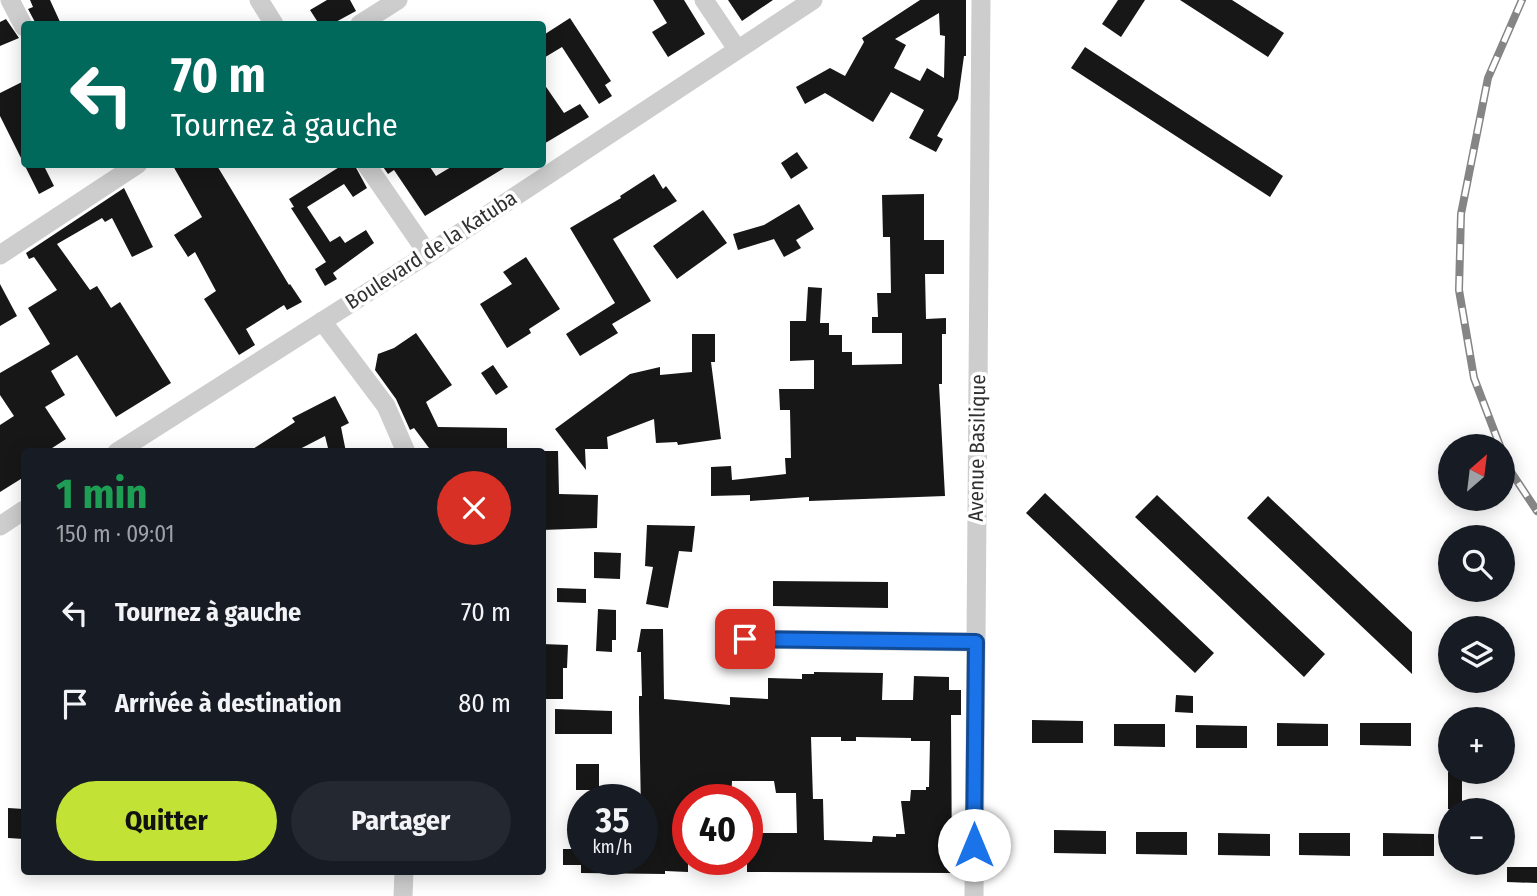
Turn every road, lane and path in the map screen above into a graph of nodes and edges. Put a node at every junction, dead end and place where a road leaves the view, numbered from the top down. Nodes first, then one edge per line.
1 (10, 0) edge
2 (259, 0) edge
3 (398, 0) edge
4 (704, 0) edge
5 (813, 0) edge
6 (981, 0) edge
7 (21, 21) edge
8 (272, 21) edge
9 (365, 21) edge
10 (737, 49) junction
11 (101, 168) edge
12 (132, 168) edge
13 (369, 168) edge
14 (109, 182) junction
15 (428, 254) junction
16 (0, 255) edge
17 (322, 321) junction
18 (123, 448) edge
19 (405, 448) edge
20 (21, 512) edge
21 (0, 526) edge
22 (745, 639) dead end
23 (976, 642) junction
24 (404, 875) edge
25 (403, 896) edge
26 (974, 896) edge

1 - 7 street
2 - 8 street
3 - 9 street
4 - 10 street
5 - 10 street, Boulevard de la Katuba
6 - 23 street, Avenue Basilique
10 - 15 street, Boulevard de la Katuba
11 - 14 street
12 - 14 street
13 - 15 street
14 - 16 street
15 - 17 street, Boulevard de la Katuba
17 - 18 street, Boulevard de la Katuba
17 - 19 street
20 - 21 street
22 - 23 street
23 - 26 street, Avenue Basilique
24 - 25 street

